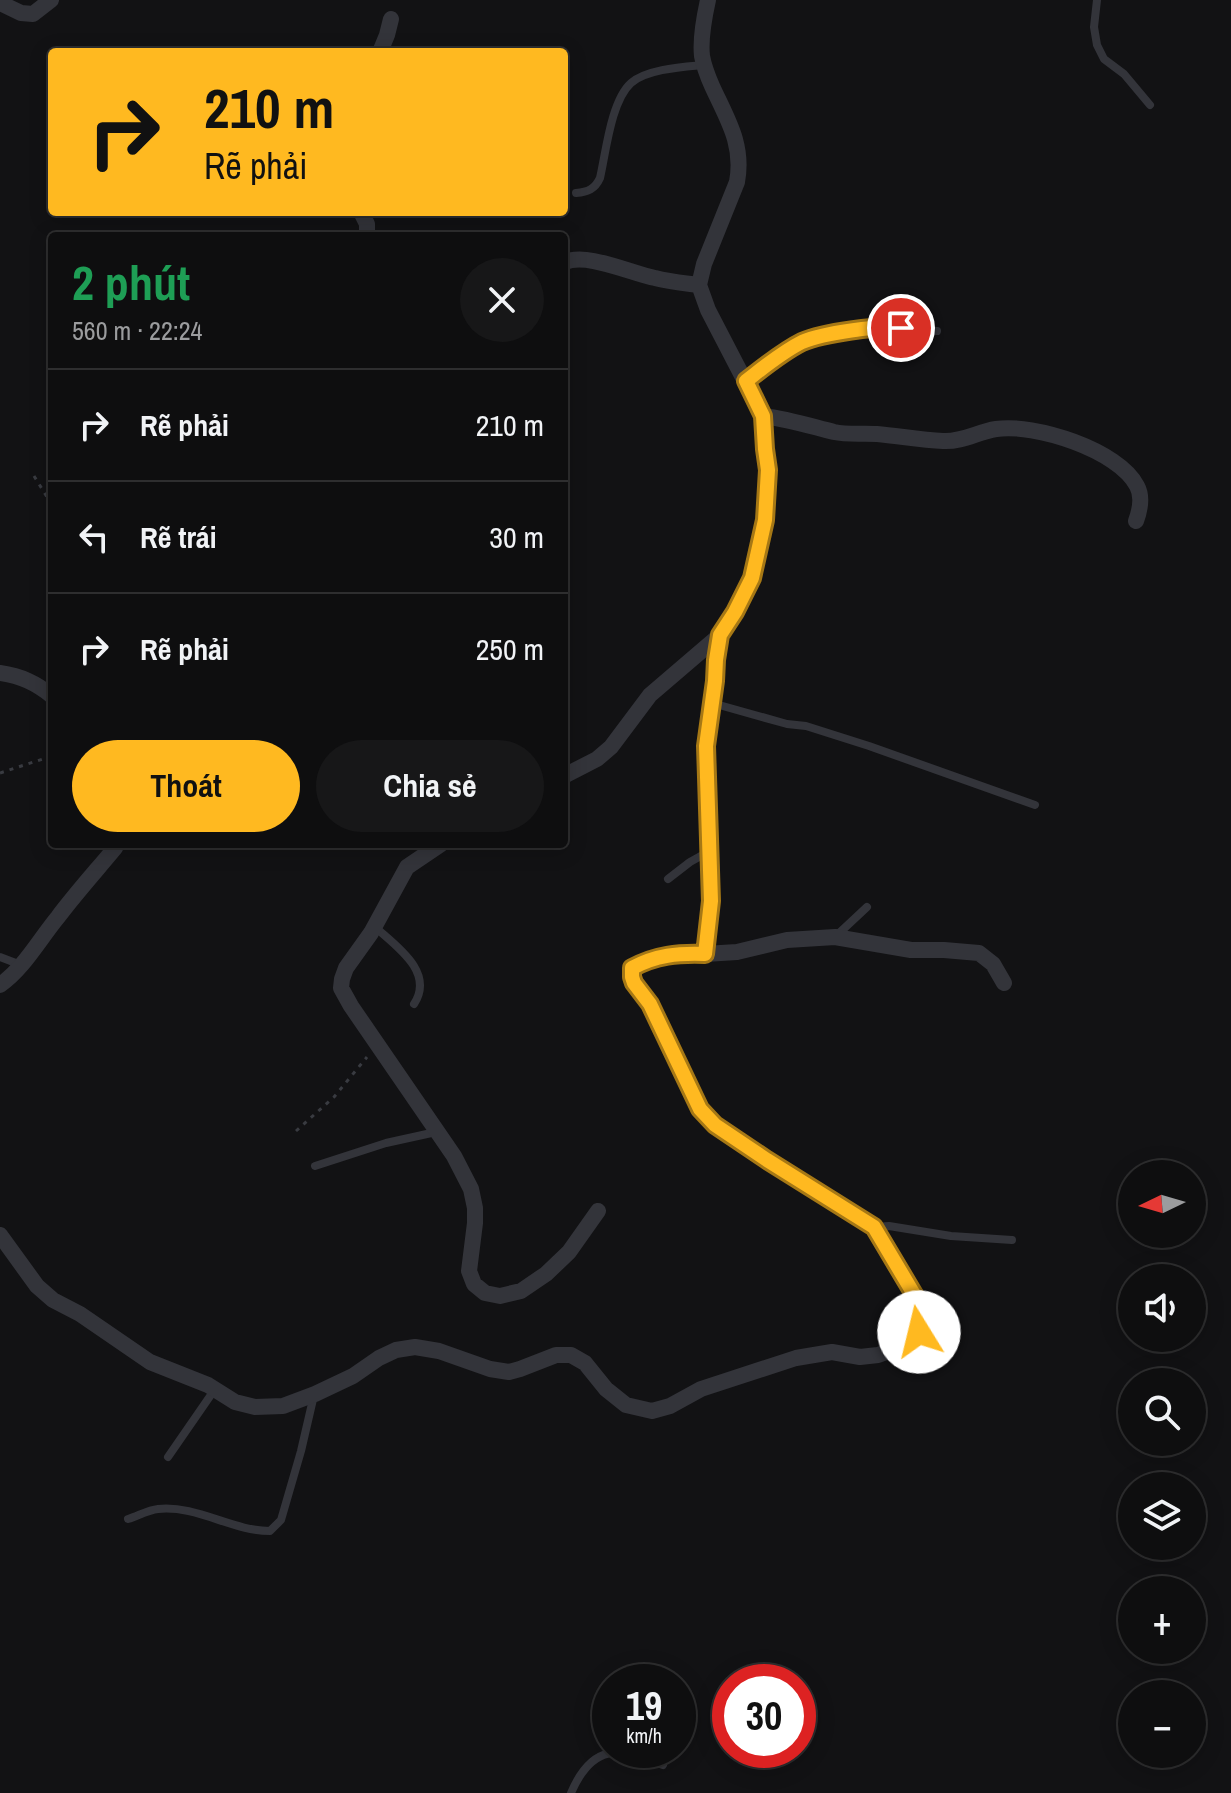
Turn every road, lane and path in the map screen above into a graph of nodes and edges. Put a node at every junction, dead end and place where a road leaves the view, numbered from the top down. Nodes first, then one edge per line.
1 (51, 0) edge
2 (708, 0) edge
3 (1097, 0) edge
4 (0, 3) edge
5 (391, 19) dead end
6 (382, 48) edge
7 (704, 64) junction
8 (1150, 105) dead end
9 (576, 193) dead end
10 (568, 260) edge
11 (699, 285) junction
12 (937, 331) dead end
13 (746, 381) junction
14 (763, 416) junction
15 (34, 476) dead end
16 (48, 499) edge
17 (1136, 521) dead end
18 (720, 635) junction
19 (0, 673) edge
20 (48, 693) edge
21 (712, 703) junction
22 (48, 757) edge
23 (0, 773) edge
24 (568, 774) edge
25 (1035, 805) dead end
26 (115, 848) edge
27 (435, 848) edge
28 (709, 852) junction
29 (668, 879) dead end
30 (867, 907) dead end
31 (374, 927) junction
32 (835, 937) junction
33 (705, 954) junction
34 (0, 957) edge
35 (21, 965) junction
36 (1004, 983) dead end
37 (0, 985) edge
38 (414, 1004) dead end
39 (377, 1044) junction
40 (296, 1131) dead end
41 (437, 1132) junction
42 (315, 1166) dead end
43 (598, 1211) dead end
44 (874, 1227) junction
45 (0, 1235) edge
46 (1012, 1240) dead end
47 (215, 1389) junction
48 (315, 1394) junction
49 (168, 1457) dead end
50 (128, 1519) dead end
51 (592, 1762) edge
52 (571, 1793) edge

1 - 4 street
2 - 7 street
3 - 8 lane
5 - 6 street
7 - 9 lane
7 - 11 street
10 - 11 street
11 - 13 street
12 - 13 lane
13 - 14 street
14 - 17 street
14 - 18 street
15 - 16 path
18 - 21 street
18 - 24 street
19 - 20 street
21 - 25 lane
21 - 28 street
22 - 23 path
26 - 35 street
27 - 31 street
28 - 29 lane
28 - 33 street
30 - 32 lane
31 - 38 lane
31 - 39 street
32 - 33 street
32 - 36 street
33 - 44 street
34 - 35 lane
35 - 37 street
39 - 40 path
39 - 41 street
41 - 42 lane
41 - 43 street
44 - 46 lane
44 - 48 street
45 - 47 street
47 - 48 street
47 - 49 lane
48 - 50 lane
51 - 52 lane

